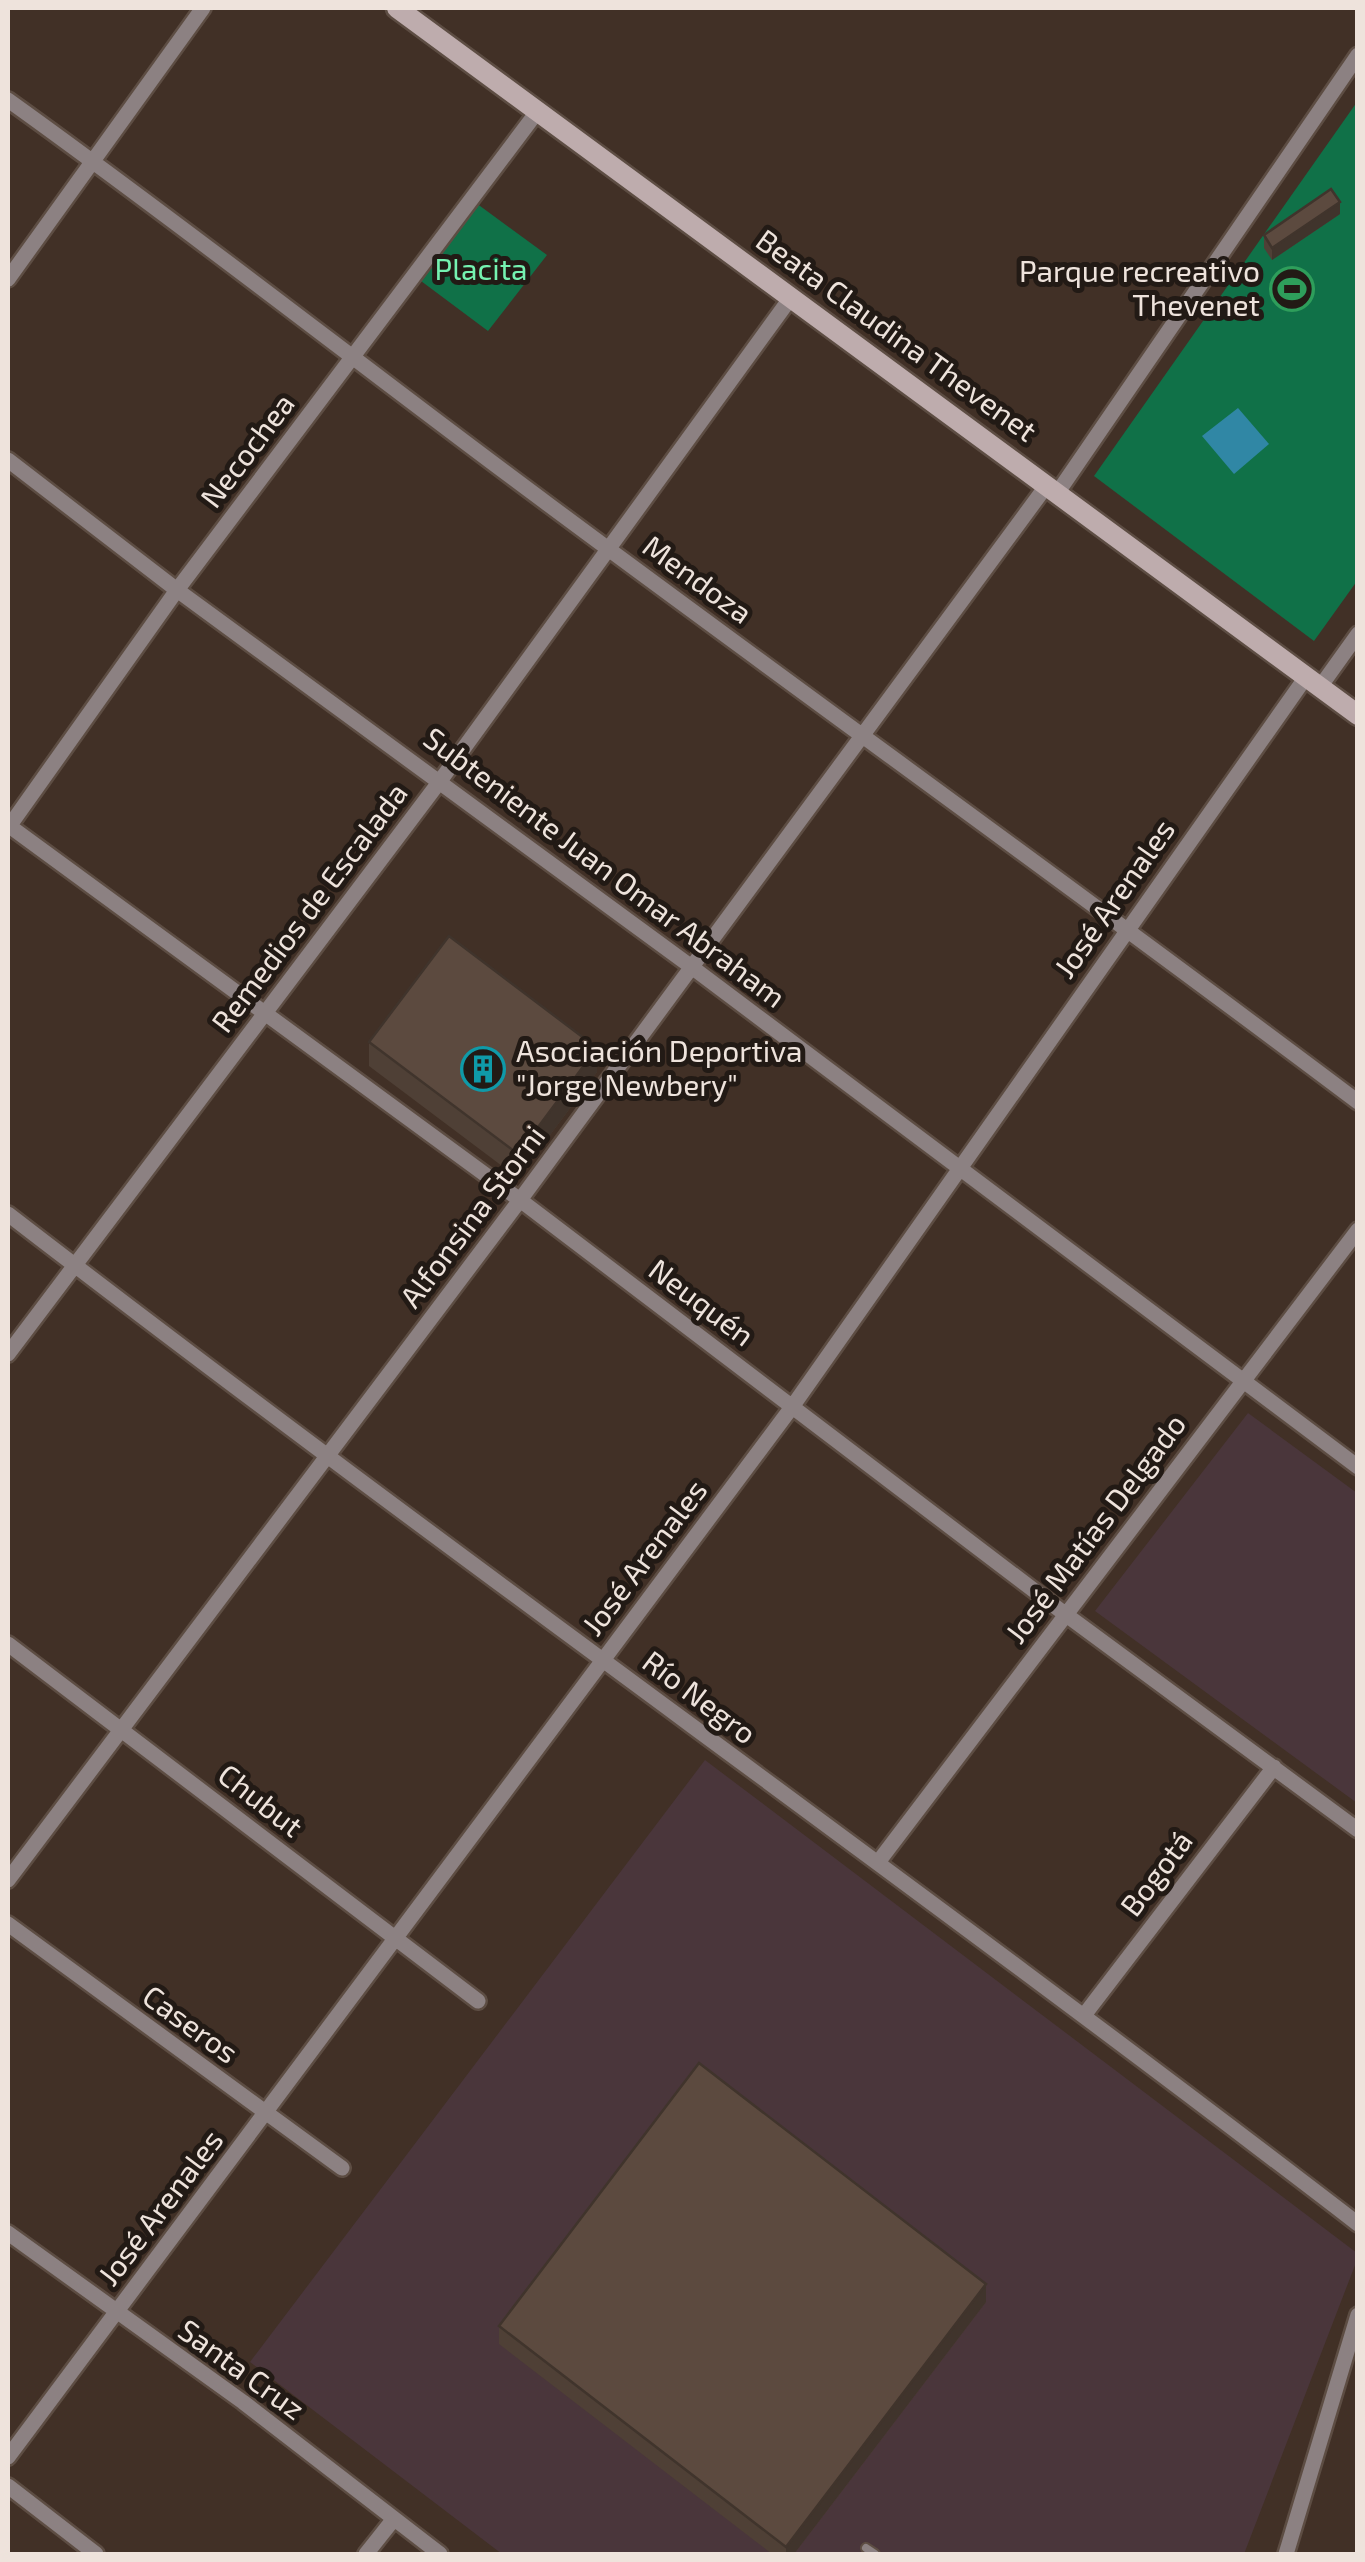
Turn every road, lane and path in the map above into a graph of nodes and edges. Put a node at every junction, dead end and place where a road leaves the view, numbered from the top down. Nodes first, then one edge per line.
1 (203, 8) edge
2 (398, 8) edge
3 (1358, 55) edge
4 (8, 100) edge
5 (537, 112) junction
6 (94, 162) junction
7 (8, 279) edge
8 (792, 296) junction
9 (352, 360) junction
10 (8, 460) edge
11 (1052, 489) junction
12 (607, 548) junction
13 (176, 590) junction
14 (1358, 634) edge
15 (1313, 682) junction
16 (1358, 715) edge
17 (862, 734) junction
18 (440, 781) junction
19 (8, 826) edge
20 (1128, 928) junction
21 (693, 968) junction
22 (264, 1014) junction
23 (1358, 1102) edge
24 (962, 1169) junction
25 (520, 1200) junction
26 (8, 1214) edge
27 (1358, 1230) edge
28 (75, 1266) junction
29 (8, 1354) edge
30 (1242, 1382) junction
31 (792, 1407) junction
32 (328, 1456) junction
33 (1358, 1467) edge
34 (1066, 1614) junction
35 (8, 1644) edge
36 (603, 1659) junction
37 (122, 1728) junction
38 (1274, 1767) junction
39 (1358, 1830) edge
40 (879, 1861) junction
41 (8, 1880) edge
42 (8, 1924) edge
43 (395, 1940) junction
44 (478, 2002) dead end
45 (1085, 2014) junction
46 (265, 2114) junction
47 (342, 2168) dead end
48 (1358, 2224) edge
49 (8, 2233) edge
50 (117, 2314) junction
51 (1358, 2315) edge
52 (8, 2457) edge
53 (8, 2486) edge
54 (393, 2520) junction
55 (866, 2548) dead end
56 (96, 2554) edge
57 (366, 2554) edge
58 (440, 2554) edge
59 (875, 2554) edge
60 (1286, 2554) edge

1 - 6 street
2 - 5 main road, Beata Claudina Thevenet
3 - 11 street, Alfonsina Storni
4 - 6 street, Mendoza
5 - 8 main road, Beata Claudina Thevenet
5 - 9 street, Necochea
6 - 7 street
6 - 9 street, Mendoza
8 - 11 main road, Beata Claudina Thevenet
8 - 12 street, Remedios de Escalada
9 - 12 street, Mendoza
9 - 13 street, Necochea
10 - 13 street, Subteniente Juan Omar Abraham
11 - 15 main road, Beata Claudina Thevenet
11 - 17 street, Alfonsina Storni
12 - 17 street, Mendoza
12 - 18 street, Remedios de Escalada
13 - 18 street, Subteniente Juan Omar Abraham
13 - 19 street, Necochea
14 - 15 street, José Arenales
15 - 16 main road, Beata Claudina Thevenet
15 - 20 street, José Arenales
17 - 20 street, Mendoza
17 - 21 street, Alfonsina Storni
18 - 21 street, Subteniente Juan Omar Abraham
18 - 22 street, Remedios de Escalada
19 - 22 street, Neuquén
20 - 23 street, Mendoza
20 - 24 street, José Arenales
21 - 24 street, Subteniente Juan Omar Abraham
21 - 25 street, Alfonsina Storni
22 - 25 street, Neuquén
22 - 28 street, Remedios de Escalada
24 - 30 street, Subteniente Juan Omar Abraham
24 - 31 street, José Arenales
25 - 31 street, Neuquén
25 - 32 street, Alfonsina Storni
26 - 28 street, Río Negro
27 - 30 street, José Matías Delgado
28 - 29 street, Remedios de Escalada
28 - 32 street, Río Negro
30 - 33 street, Subteniente Juan Omar Abraham
30 - 34 street, José Matías Delgado
31 - 34 street, Neuquén
31 - 36 street, José Arenales
32 - 36 street, Río Negro
32 - 37 street, Alfonsina Storni
34 - 38 street, Neuquén
34 - 40 street, José Matías Delgado
35 - 37 street, Chubut
36 - 40 street, Río Negro
36 - 43 street, José Arenales
37 - 41 street, Alfonsina Storni
37 - 43 street, Chubut
38 - 39 street, Neuquén
38 - 45 street, Bogotá
40 - 45 street, Río Negro
42 - 46 street, Caseros
43 - 44 street, Chubut
43 - 46 street, José Arenales
45 - 48 street, Río Negro
46 - 47 street, Caseros
46 - 50 street, José Arenales
49 - 50 street, Santa Cruz
50 - 52 street, José Arenales
50 - 54 street, Santa Cruz
51 - 60 street
53 - 56 street
54 - 57 street
54 - 58 street, Santa Cruz
55 - 59 lane

